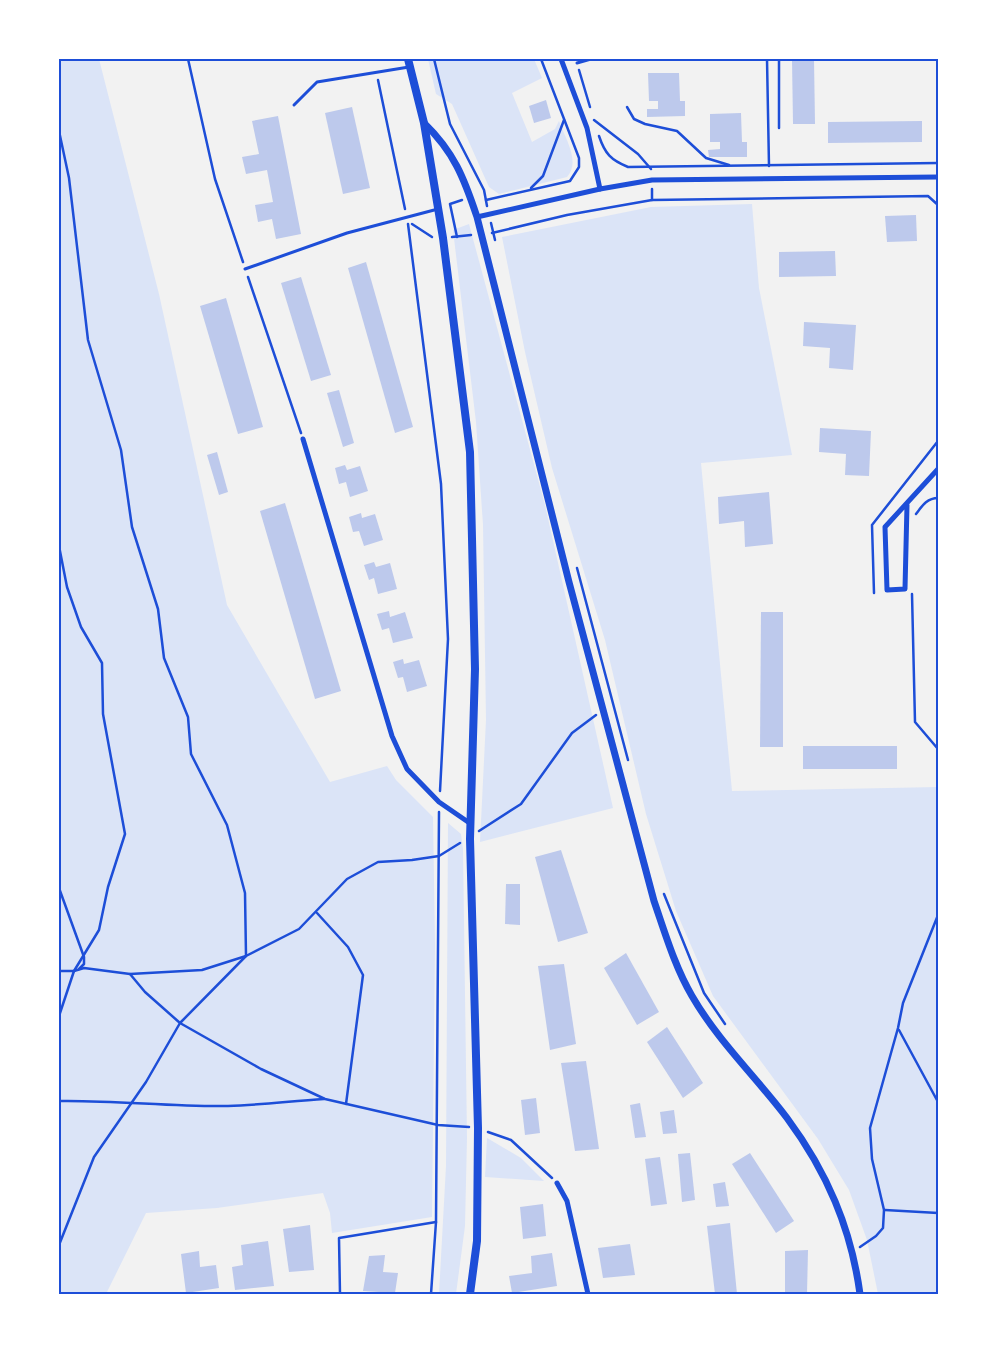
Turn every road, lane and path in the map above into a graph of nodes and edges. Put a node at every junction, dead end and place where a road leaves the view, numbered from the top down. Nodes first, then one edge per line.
1 (188, 59) edge
2 (434, 59) edge
3 (541, 59) edge
4 (561, 59) edge
5 (591, 59) edge
6 (767, 59) edge
7 (779, 59) edge
8 (409, 63) edge
9 (577, 63) joint
10 (376, 71) junction
11 (294, 106) dead end
12 (626, 107) dead end
13 (591, 110) dead end
14 (565, 118) junction
15 (424, 123) junction
16 (596, 127) dead end
17 (778, 128) dead end
18 (59, 131) edge
19 (599, 135) dead end
20 (938, 163) edge
21 (732, 166) junction
22 (770, 166) junction
23 (651, 168) junction
24 (938, 178) edge
25 (530, 189) junction
26 (600, 189) junction
27 (484, 192) junction
28 (471, 197) junction
29 (486, 200) junction
30 (934, 200) junction
31 (938, 200) edge
32 (938, 205) edge
33 (438, 209) junction
34 (489, 215) junction
35 (407, 216) junction
36 (477, 217) junction
37 (493, 232) junction
38 (457, 237) dead end
39 (495, 244) dead end
40 (245, 270) junction
41 (303, 440) joint
42 (938, 469) edge
43 (907, 505) junction
44 (59, 546) edge
45 (575, 559) dead end
46 (912, 589) dead end
47 (603, 710) junction
48 (938, 749) edge
49 (630, 767) dead end
50 (439, 802) junction
51 (471, 824) junction
52 (470, 837) junction
53 (439, 856) junction
54 (59, 888) edge
55 (663, 891) dead end
56 (317, 912) junction
57 (938, 915) edge
58 (246, 956) junction
59 (84, 957) junction
60 (79, 970) junction
61 (59, 971) edge
62 (74, 971) junction
63 (130, 974) junction
64 (59, 1016) edge
65 (180, 1023) junction
66 (725, 1025) dead end
67 (898, 1028) junction
68 (325, 1099) junction
69 (59, 1101) edge
70 (938, 1102) edge
71 (131, 1104) junction
72 (346, 1104) junction
73 (438, 1126) junction
74 (478, 1128) junction
75 (557, 1183) joint
76 (884, 1210) junction
77 (938, 1213) edge
78 (436, 1222) junction
79 (858, 1238) dead end
80 (59, 1245) edge
81 (860, 1247) junction
82 (862, 1256) dead end
83 (340, 1294) edge
84 (431, 1294) edge
85 (470, 1294) edge
86 (588, 1294) edge
87 (860, 1294) edge

1 - 40 path
2 - 27 path
3 - 14 path
4 - 26 street
5 - 9 lane
6 - 22 path
7 - 17 path
8 - 10 lane
8 - 15 main road
9 - 13 path
10 - 11 lane
10 - 35 path
12 - 21 path
14 - 25 path
14 - 25 path
15 - 28 street
15 - 33 main road
16 - 23 path
18 - 58 path
19 - 23 path
20 - 22 path
21 - 22 path
21 - 23 path
24 - 26 street
25 - 29 path
26 - 34 street
27 - 28 path
27 - 29 path
28 - 36 street
28 - 38 path
29 - 34 path
30 - 31 path
30 - 32 path
30 - 37 path
33 - 35 lane
33 - 51 main road
34 - 36 street
34 - 37 path
35 - 40 lane
35 - 50 path
36 - 47 street
37 - 39 path
40 - 41 path
41 - 50 street
42 - 43 street
43 - 43 street
44 - 59 path
45 - 49 path
46 - 48 path
47 - 52 path
47 - 87 street
50 - 51 street
50 - 53 path
51 - 52 main road
52 - 53 path
52 - 74 main road
53 - 56 path
53 - 73 path
54 - 59 path
55 - 66 path
56 - 58 path
56 - 72 path
57 - 67 path
58 - 63 path
58 - 65 path
59 - 60 path
59 - 62 path
60 - 62 path
60 - 63 path
61 - 62 path
62 - 64 path
63 - 65 path
65 - 68 path
65 - 71 path
67 - 70 path
67 - 76 path
68 - 71 path
68 - 72 path
69 - 71 path
71 - 80 path
72 - 73 path
73 - 74 path
73 - 78 path
74 - 75 path
74 - 85 main road
75 - 86 street
76 - 77 path
76 - 81 path
78 - 83 path
78 - 84 path
79 - 81 path
81 - 82 path

